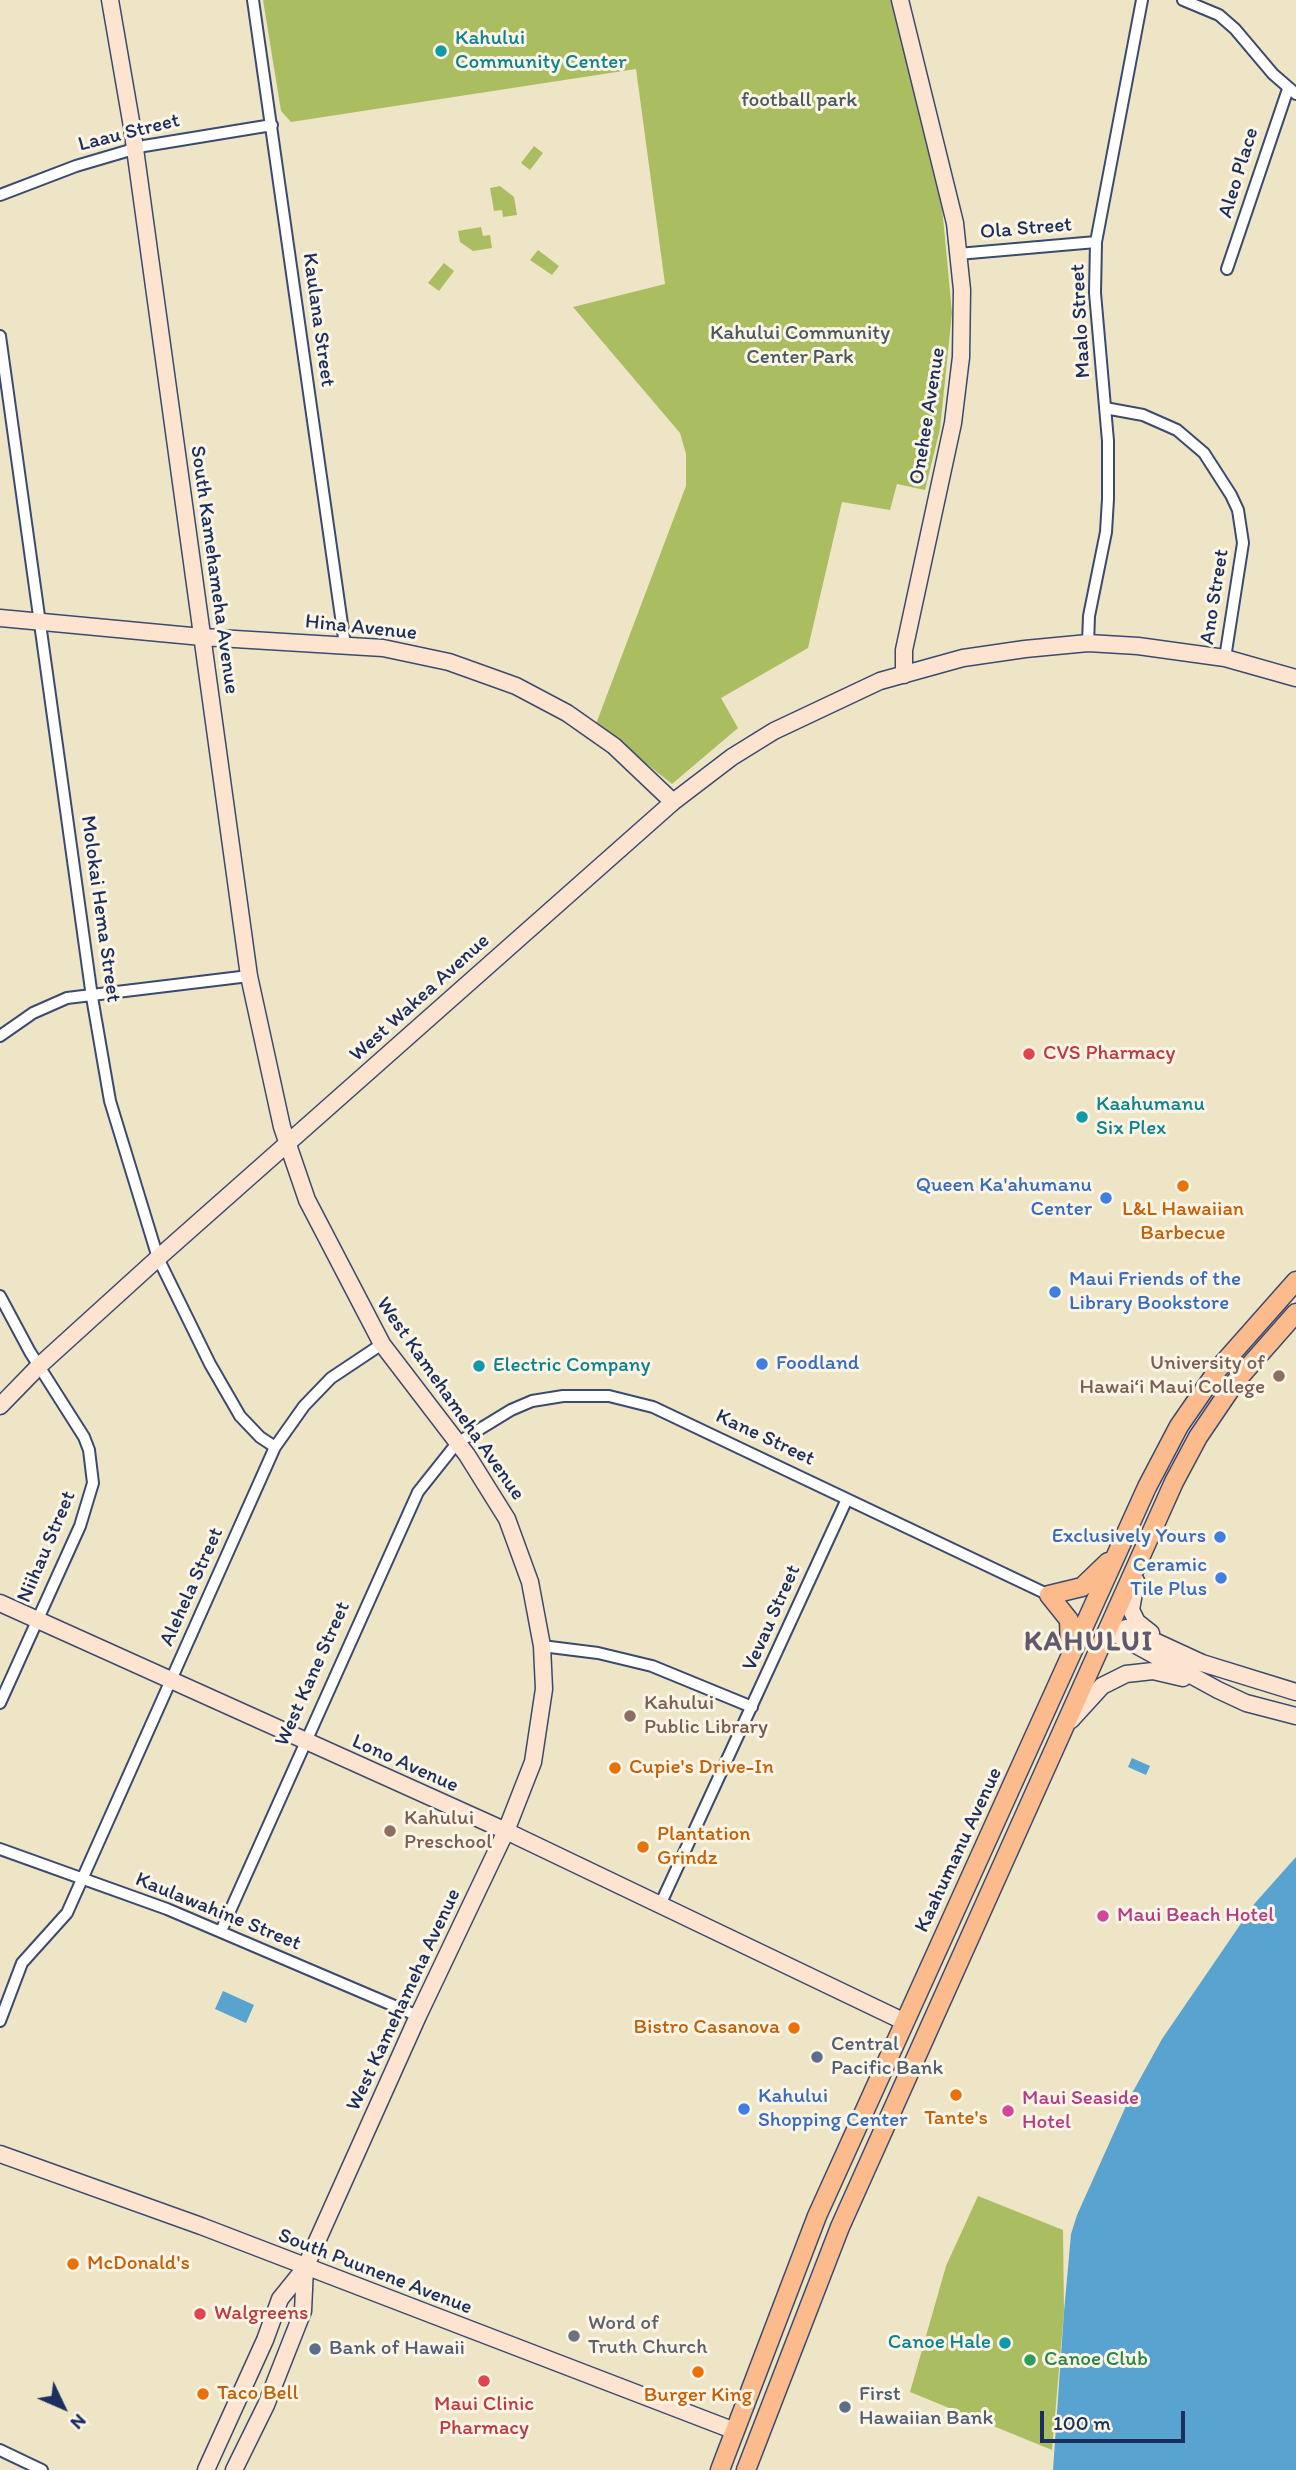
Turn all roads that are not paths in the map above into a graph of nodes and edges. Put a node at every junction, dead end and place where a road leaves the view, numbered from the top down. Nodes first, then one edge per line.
1 (110, 0) edge
2 (253, 0) edge
3 (900, 0) edge
4 (1142, 0) edge
5 (1183, 0) edge
6 (1292, 91) edge
7 (272, 125) junction
8 (135, 149) junction
9 (0, 195) edge
10 (1096, 242) junction
11 (958, 254) junction
12 (1227, 269) dead end
13 (0, 336) edge
14 (1105, 408) junction
15 (0, 618) edge
16 (42, 622) junction
17 (202, 638) junction
18 (1088, 643) junction
19 (345, 645) junction
20 (1225, 658) junction
21 (904, 675) junction
22 (1296, 678) edge
23 (673, 802) junction
24 (250, 976) junction
25 (92, 997) junction
26 (0, 1036) edge
27 (288, 1143) junction
28 (158, 1258) junction
29 (1296, 1281) edge
30 (0, 1296) edge
31 (1296, 1312) edge
32 (382, 1344) junction
33 (38, 1366) junction
34 (0, 1406) edge
35 (457, 1443) junction
36 (275, 1447) junction
37 (847, 1499) junction
38 (1117, 1551) junction
39 (1137, 1566) junction
40 (1049, 1595) junction
41 (0, 1603) edge
42 (1088, 1615) junction
43 (37, 1622) junction
44 (1110, 1626) junction
45 (542, 1646) junction
46 (1179, 1652) junction
47 (1070, 1658) junction
48 (171, 1682) junction
49 (1218, 1690) junction
50 (1296, 1692) edge
51 (0, 1703) edge
52 (752, 1707) junction
53 (1296, 1716) edge
54 (1062, 1734) junction
55 (304, 1742) junction
56 (995, 1824) junction
57 (506, 1831) junction
58 (1017, 1834) junction
59 (0, 1849) edge
60 (82, 1879) junction
61 (660, 1905) junction
62 (221, 1931) junction
63 (418, 2016) junction
64 (0, 2021) edge
65 (905, 2022) junction
66 (927, 2032) junction
67 (0, 2154) edge
68 (817, 2216) junction
69 (840, 2227) junction
70 (304, 2268) junction
71 (735, 2431) junction
72 (757, 2441) junction
73 (0, 2450) edge
74 (41, 2470) edge
75 (206, 2470) edge
76 (234, 2470) edge
77 (720, 2470) edge
78 (746, 2470) edge

1 - 8 street, South Kamehameha Avenue
2 - 7 street, Kaulana Street
3 - 11 street, Onehee Avenue
4 - 10 street, Maalo Street
5 - 6 street
6 - 12 street, Aleo Place
7 - 8 street, Laau Street
7 - 19 street, Kaulana Street
8 - 9 street, Laau Street
8 - 17 street, South Kamehameha Avenue
10 - 11 street, Ola Street
10 - 14 street, Maalo Street
11 - 21 street, Onehee Avenue
13 - 16 street, Molokai Hema Street
14 - 18 street, Maalo Street
14 - 20 street, Ano Street
15 - 16 street, Hina Avenue
16 - 17 street, Hina Avenue
16 - 25 street, Molokai Hema Street
17 - 19 street, Hina Avenue
17 - 24 street, South Kamehameha Avenue
18 - 20 street, West Wakea Avenue
18 - 21 street, West Wakea Avenue
19 - 23 street, Hina Avenue
20 - 22 street, West Wakea Avenue
21 - 23 street, West Wakea Avenue
23 - 27 street, West Wakea Avenue
24 - 25 street
24 - 27 street, South Kamehameha Avenue
25 - 26 street
25 - 28 street, Molokai Hema Street
27 - 28 street, West Wakea Avenue
27 - 32 street, West Kamehameha Avenue
28 - 33 street, West Wakea Avenue
28 - 36 street, Molokai Hema Street
29 - 38 main road, Kaahumanu Avenue
30 - 33 street, Niihau Street
31 - 39 main road
32 - 35 street, West Kamehameha Avenue
32 - 36 street, Alehela Street
33 - 34 street, West Wakea Avenue
33 - 43 street, Niihau Street
35 - 37 street, Kane Street
35 - 45 street, West Kamehameha Avenue
35 - 55 street, West Kane Street
36 - 48 street, Alehela Street
37 - 40 street, Kane Street
37 - 52 street, Vevau Street
38 - 40 main road
38 - 42 main road, Kaahumanu Avenue
39 - 44 main road
39 - 46 street
40 - 42 main road
40 - 47 main road
41 - 43 street, Lono Avenue
42 - 44 main road
42 - 47 main road, Kaahumanu Avenue
43 - 48 street, Lono Avenue
43 - 51 street, Niihau Street
44 - 46 street
44 - 49 street
44 - 54 main road
45 - 52 street
45 - 57 street, West Kamehameha Avenue
46 - 50 street
47 - 56 main road, Kaahumanu Avenue
48 - 55 street, Lono Avenue
48 - 60 street, Alehela Street
49 - 53 street
49 - 54 street
52 - 61 street, Vevau Street
54 - 58 main road
55 - 57 street, Lono Avenue
55 - 62 street, West Kane Street
56 - 58 main road
56 - 65 main road, Kaahumanu Avenue
57 - 61 street, Lono Avenue
57 - 63 street, West Kamehameha Avenue
58 - 66 main road
59 - 60 street, Kaulawahine Street
60 - 62 street, Kaulawahine Street
60 - 64 street, Alehela Street
61 - 65 street, Lono Avenue
62 - 63 street, Kaulawahine Street
63 - 70 street, West Kamehameha Avenue
65 - 66 main road
65 - 68 main road, Kaahumanu Avenue
66 - 69 main road
67 - 70 street, South Puunene Avenue
68 - 69 main road
68 - 71 main road, Kaahumanu Avenue
69 - 72 main road
70 - 71 street, South Puunene Avenue
70 - 75 street
70 - 76 street
71 - 72 main road
71 - 77 main road, Kaahumanu Avenue
72 - 78 main road
73 - 74 street

